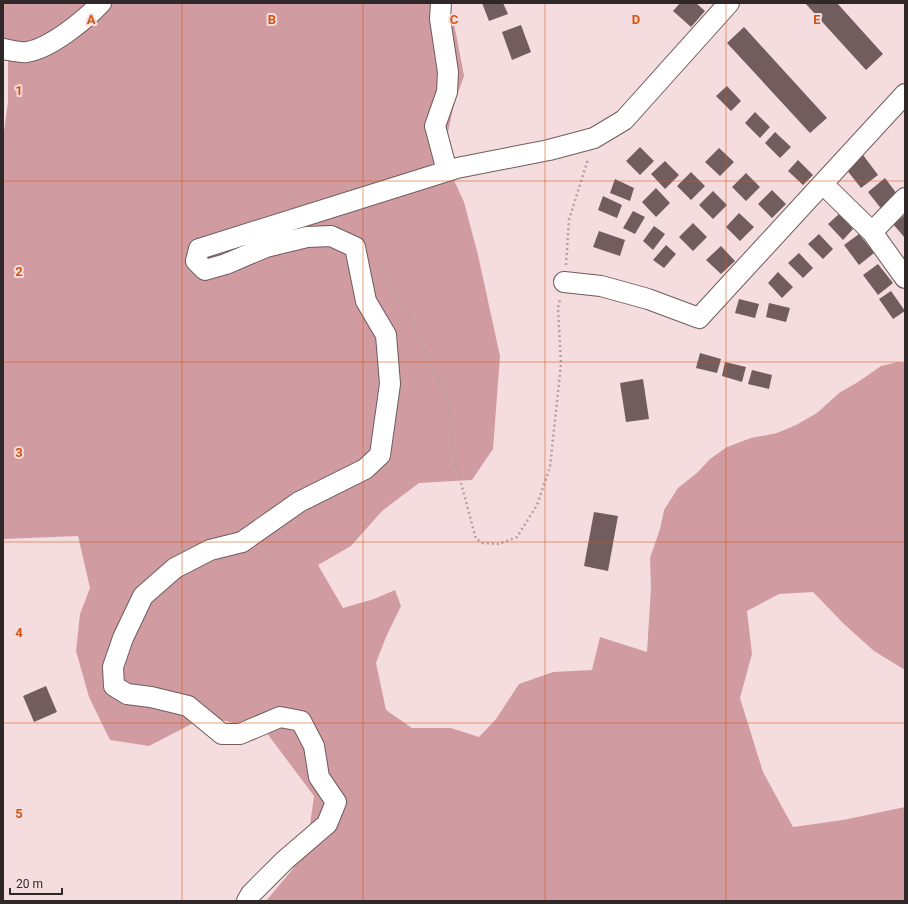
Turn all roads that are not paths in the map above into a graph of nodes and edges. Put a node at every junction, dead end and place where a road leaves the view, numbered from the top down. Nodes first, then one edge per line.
1 (101, 3) edge
2 (441, 3) edge
3 (729, 3) edge
4 (3, 49) edge
5 (905, 94) edge
6 (447, 171) junction
7 (822, 184) junction
8 (905, 198) edge
9 (872, 232) junction
10 (905, 278) edge
11 (564, 282) road end
12 (247, 901) edge

1 - 4 street
2 - 6 street
3 - 6 street
5 - 7 street
6 - 12 street
7 - 9 street
7 - 11 street
8 - 9 street
9 - 10 street

